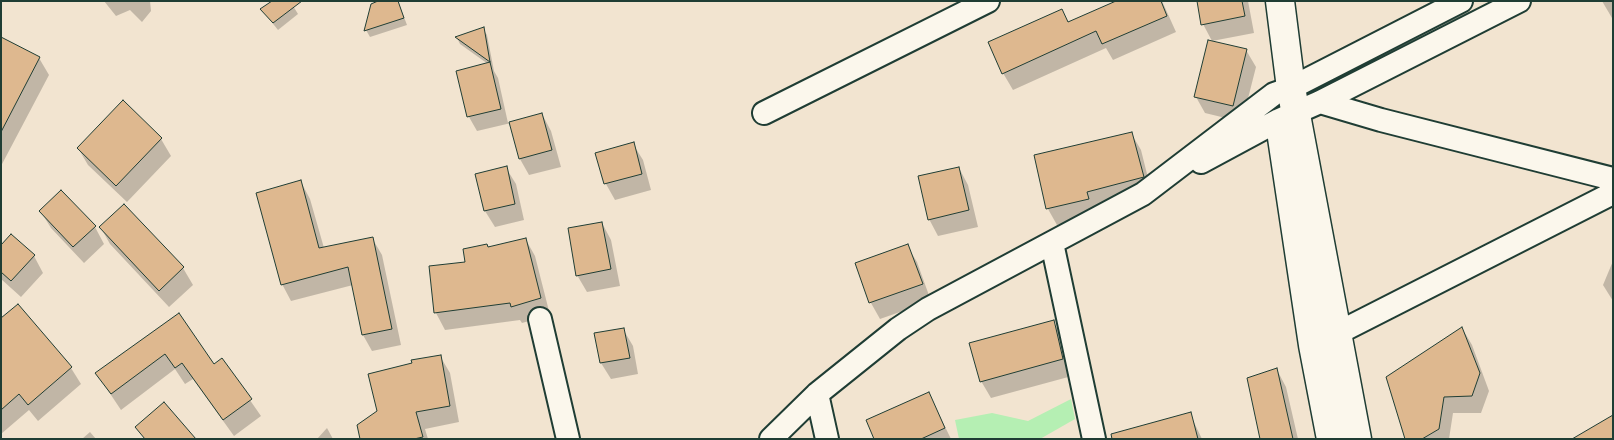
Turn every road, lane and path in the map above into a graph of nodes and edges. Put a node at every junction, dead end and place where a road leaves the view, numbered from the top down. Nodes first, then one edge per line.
1 (988, 1) edge
2 (1260, 1) edge
3 (1280, 1) edge
4 (1461, 1) edge
5 (1519, 1) edge
6 (1320, 102) junction
7 (1285, 104) junction
8 (764, 113) dead end
9 (1613, 179) edge
10 (1613, 193) edge
11 (1052, 242) junction
12 (540, 318) dead end
13 (1325, 340) junction
14 (817, 394) junction
15 (568, 439) edge
16 (771, 439) edge
17 (827, 439) edge
18 (1094, 439) edge
19 (1331, 439) edge
20 (1357, 439) edge

1 - 8 street
2 - 7 main road
3 - 7 main road
4 - 7 street
5 - 6 street
6 - 7 street
6 - 9 street
7 - 11 street
7 - 13 main road
10 - 13 street
11 - 14 street
11 - 18 street
12 - 15 street
13 - 19 main road
13 - 20 main road
14 - 16 street
14 - 17 street

